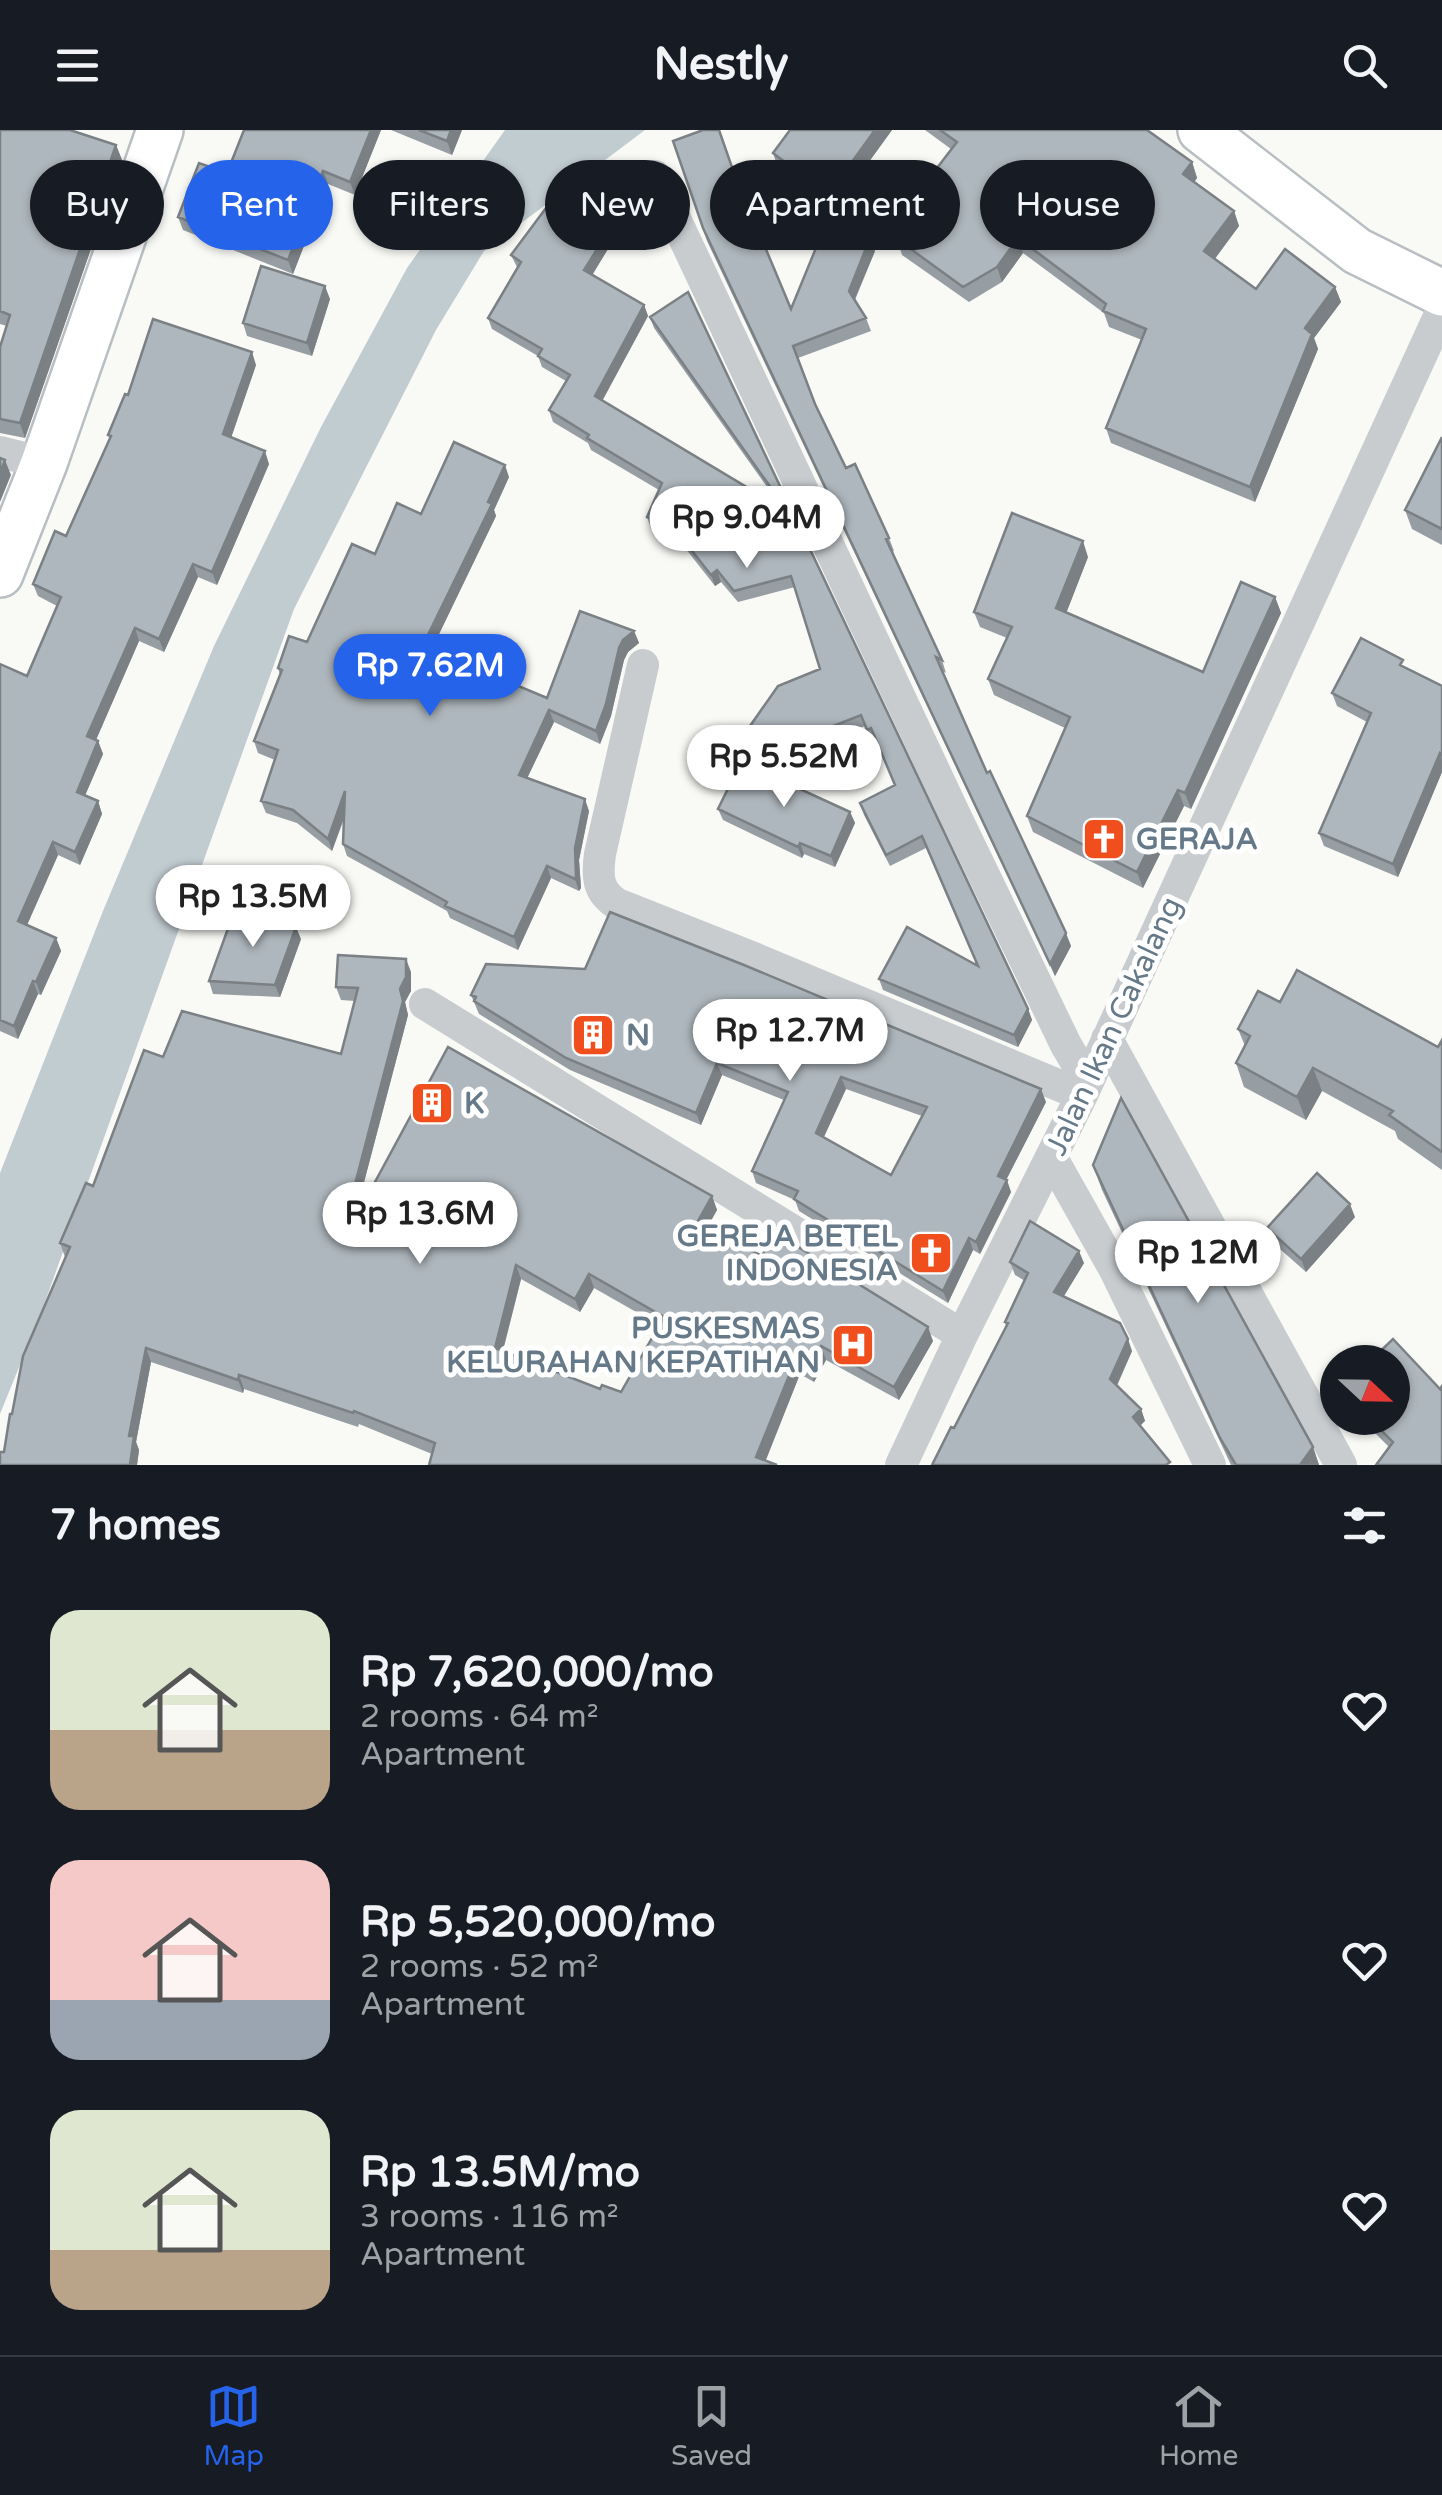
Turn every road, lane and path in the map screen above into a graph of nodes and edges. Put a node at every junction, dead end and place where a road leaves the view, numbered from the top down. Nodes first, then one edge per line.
1 (160, 130) edge
2 (1201, 130) edge
3 (690, 250) edge
4 (1442, 293) edge
5 (1442, 310) edge
6 (0, 452) edge
7 (44, 463) junction
8 (0, 574) edge
9 (643, 665) dead end
10 (425, 1004) dead end
11 (1107, 1039) junction
12 (1085, 1088) junction
13 (1052, 1158) junction
14 (962, 1335) junction
15 (901, 1465) edge
16 (1210, 1465) edge
17 (1341, 1465) edge

1 - 7 main road
2 - 4 main road
3 - 12 street
5 - 11 street, Jalan Ikan Cakalang
6 - 7 street
7 - 8 main road
9 - 12 street
10 - 14 street
11 - 12 street, Jalan Ikan Cakalang
11 - 17 street
12 - 13 street, Jalan Ikan Cakalang
13 - 14 street, Jalan Ikan Cakalang
13 - 16 street
14 - 15 street, Jalan Ikan Cakalang

